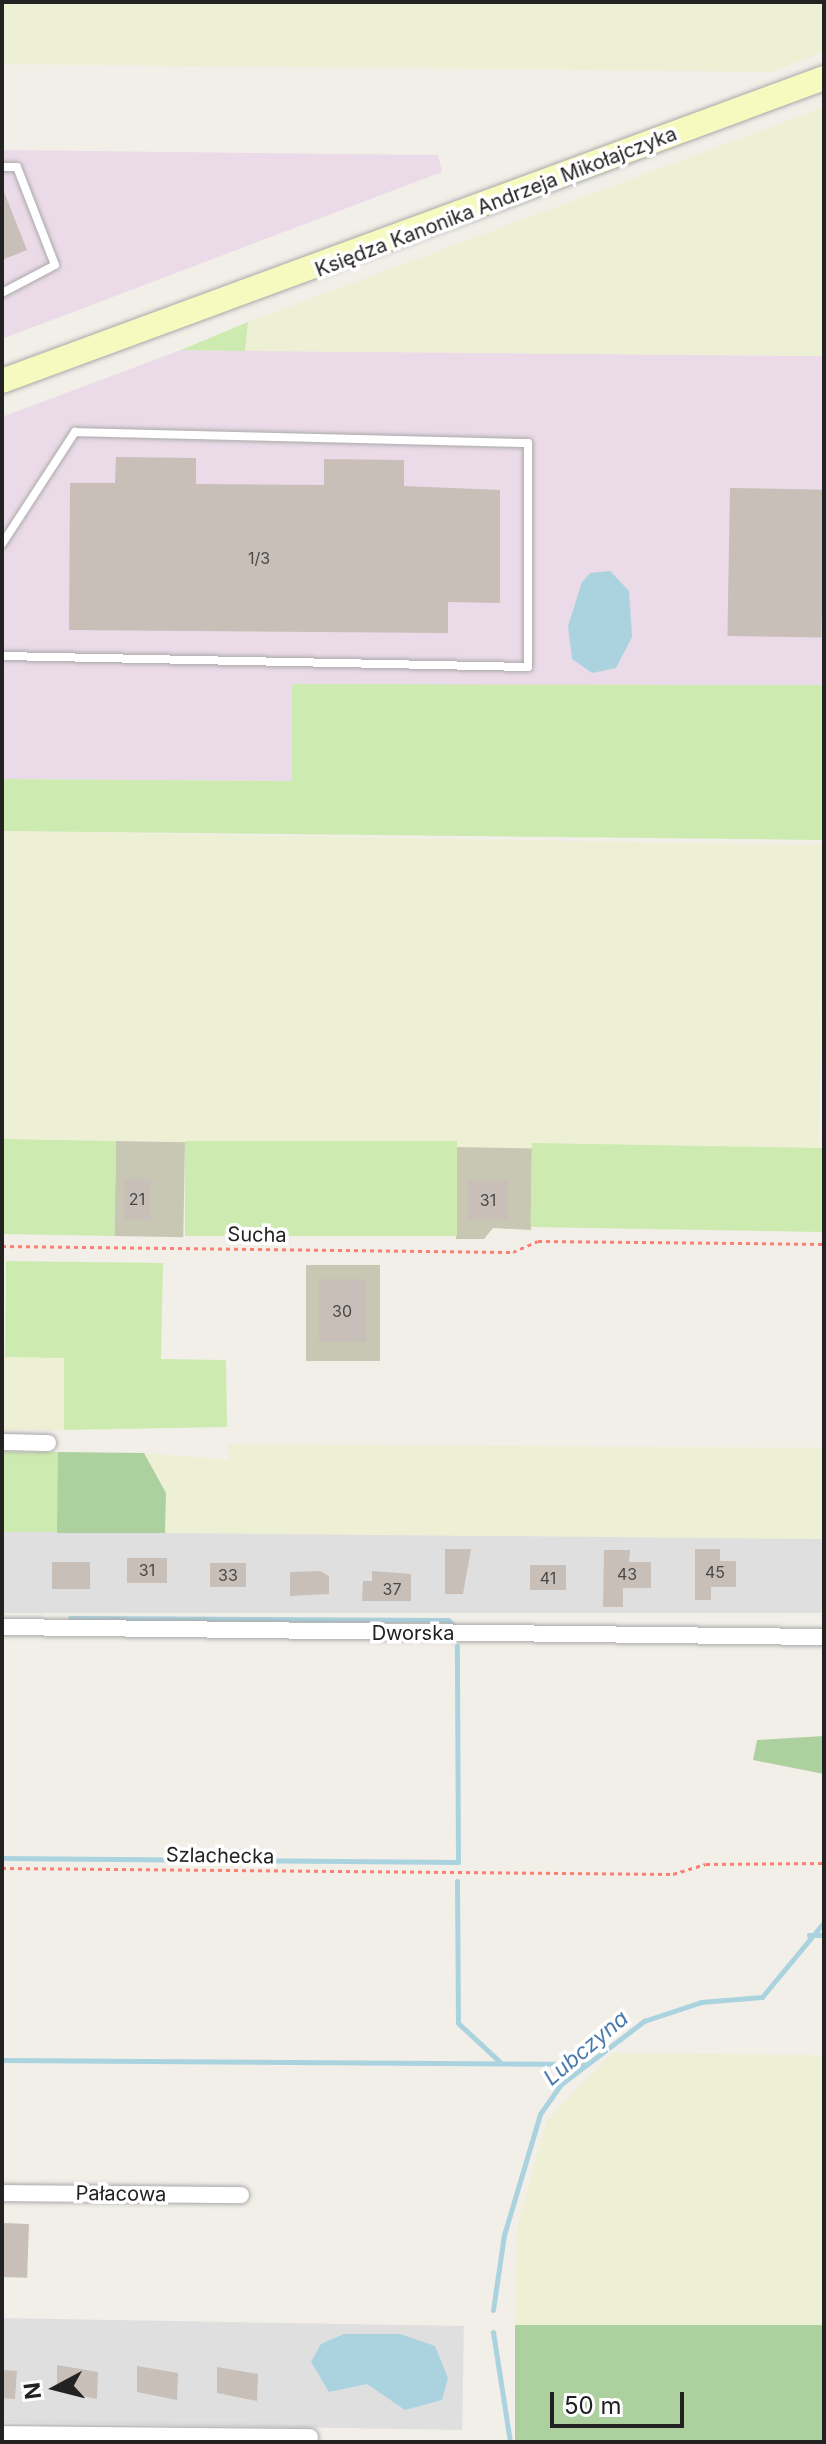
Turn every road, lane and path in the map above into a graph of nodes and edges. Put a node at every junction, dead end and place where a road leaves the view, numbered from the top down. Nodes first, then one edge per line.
1 (824, 78) edge
2 (2, 167) edge
3 (2, 293) edge
4 (168, 325) junction
5 (2, 381) edge
6 (2, 396) edge
7 (2, 544) edge
8 (2, 656) edge
9 (824, 1244) edge
10 (2, 1246) edge
11 (2, 1442) edge
12 (48, 1443) dead end
13 (2, 1627) edge
14 (824, 1637) edge
15 (824, 1863) edge
16 (2, 1868) edge
17 (2, 2193) edge
18 (241, 2195) dead end
19 (2, 2434) edge
20 (310, 2437) dead end

1 - 4 main road, Księdza Kanonika Andrzeja Mikołajczyka
2 - 3 lane
4 - 5 main road, Księdza Kanonika Andrzeja Mikołajczyka
4 - 6 main road, Księdza Kanonika Andrzeja Mikołajczyka
7 - 8 lane
9 - 10 path, Sucha
11 - 12 street
13 - 14 street, Dworska
15 - 16 path, Szlachecka
17 - 18 street, Pałacowa
19 - 20 street

